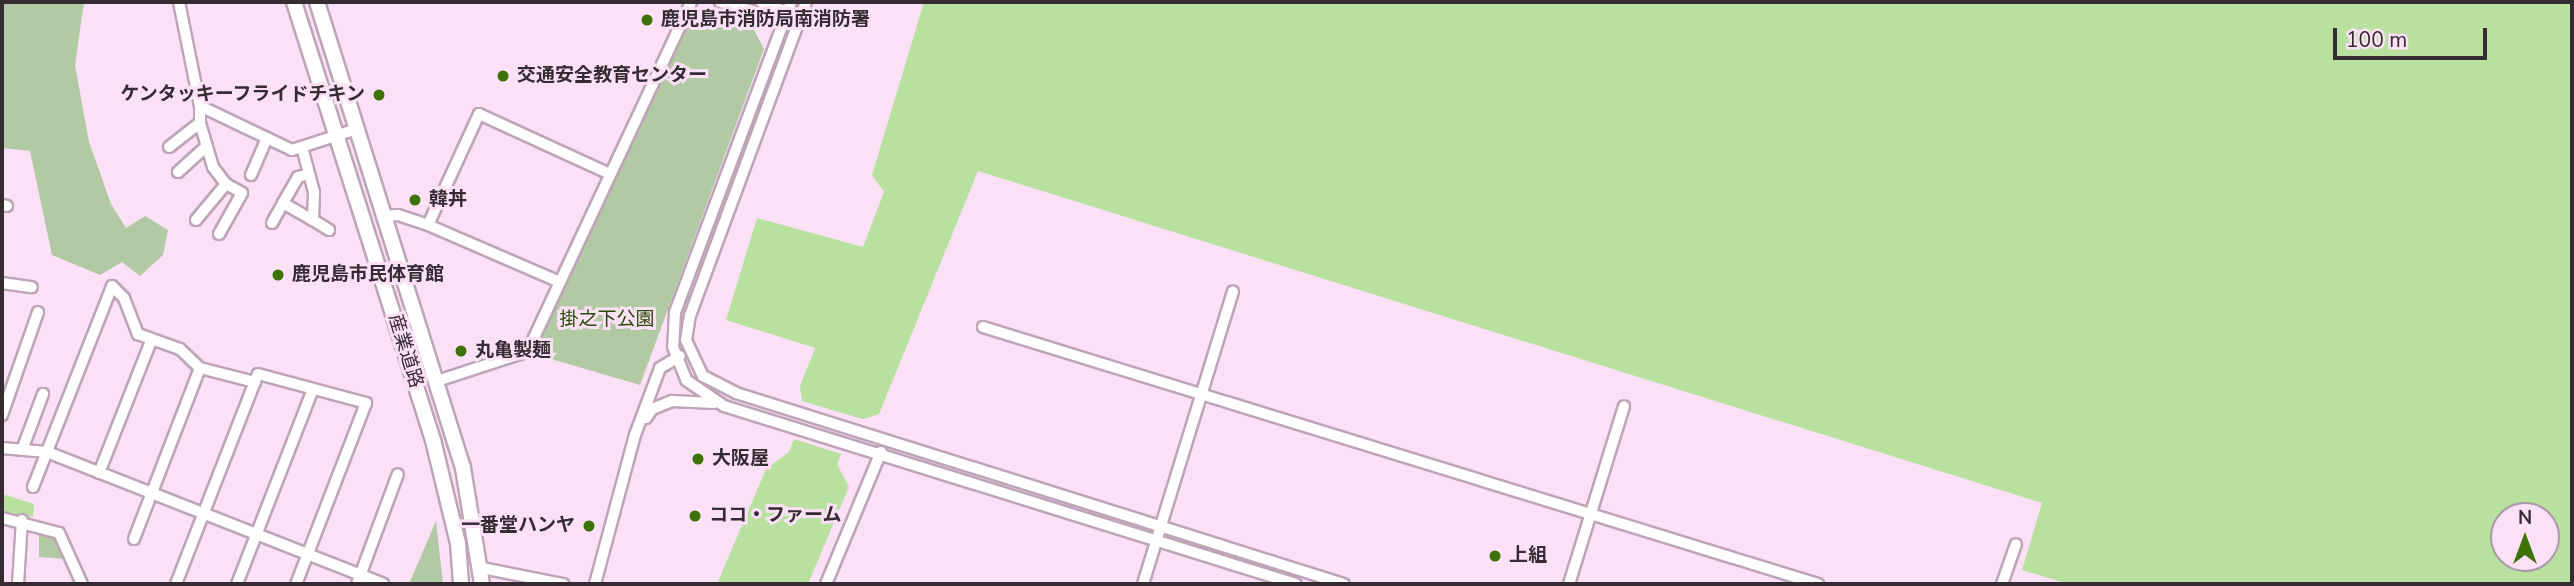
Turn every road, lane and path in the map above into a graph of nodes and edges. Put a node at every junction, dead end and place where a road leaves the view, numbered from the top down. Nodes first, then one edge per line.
1 (179, 2) edge
2 (294, 2) edge
3 (317, 2) edge
4 (691, 2) edge
5 (720, 2) edge
6 (761, 2) edge
7 (806, 2) edge
8 (788, 11) edge
9 (799, 20) junction
10 (200, 106) junction
11 (200, 123) junction
12 (356, 129) junction
13 (337, 136) junction
14 (267, 138) junction
15 (169, 147) dead end
16 (206, 147) junction
17 (302, 147) junction
18 (178, 172) dead end
19 (309, 174) junction
20 (610, 174) junction
21 (250, 175) dead end
22 (226, 184) junction
23 (283, 203) junction
24 (383, 216) junction
25 (196, 220) dead end
26 (313, 220) junction
27 (272, 223) dead end
28 (428, 225) junction
29 (329, 230) dead end
30 (219, 233) dead end
31 (2, 282) edge
32 (559, 282) junction
33 (32, 287) dead end
34 (1233, 292) dead end
35 (37, 312) dead end
36 (983, 327) dead end
37 (151, 341) junction
38 (689, 353) junction
39 (676, 357) junction
40 (200, 368) junction
41 (437, 381) junction
42 (255, 382) junction
43 (313, 389) junction
44 (43, 394) dead end
45 (1202, 394) junction
46 (723, 406) junction
47 (1623, 406) dead end
48 (2, 415) edge
49 (635, 435) junction
50 (2, 448) edge
51 (22, 450) junction
52 (47, 452) junction
53 (881, 452) junction
54 (99, 473) junction
55 (398, 474) dead end
56 (33, 487) dead end
57 (152, 493) junction
58 (1590, 513) junction
59 (204, 514) junction
60 (2, 518) edge
61 (22, 520) junction
62 (1161, 526) junction
63 (257, 535) junction
64 (134, 539) dead end
65 (1157, 541) junction
66 (2016, 544) dead end
67 (308, 556) junction
68 (482, 568) junction
69 (358, 580) edge
70 (18, 584) edge
71 (82, 584) edge
72 (176, 584) edge
73 (237, 584) edge
74 (296, 584) edge
75 (383, 584) edge
76 (461, 584) edge
77 (482, 584) edge
78 (564, 584) edge
79 (595, 584) edge
80 (825, 584) edge
81 (1143, 584) edge
82 (1296, 584) edge
83 (1344, 584) edge
84 (1569, 584) edge
85 (1818, 584) edge
86 (2002, 584) edge

1 - 10 street
2 - 13 main road, 産業道路
3 - 12 main road, 産業道路
4 - 20 street
5 - 8 street
6 - 8 street
7 - 9 street
8 - 9 street
8 - 39 street
9 - 38 street
10 - 11 street
10 - 14 street
11 - 15 street
11 - 16 street
12 - 13 street
12 - 24 main road, 産業道路
13 - 17 street
13 - 76 main road, 産業道路
14 - 17 street
14 - 21 street
16 - 18 street
16 - 22 street
17 - 19 street
19 - 23 street
19 - 26 street
20 - 28 street
20 - 32 street
22 - 25 street
22 - 30 street
23 - 26 street
23 - 27 street
24 - 28 street
24 - 41 main road, 産業道路
26 - 29 street
28 - 32 street
31 - 33 street
32 - 41 street
34 - 45 street
35 - 48 street
36 - 45 street
37 - 40 street
37 - 52 street
37 - 54 street
38 - 39 street
38 - 62 street
39 - 46 street
39 - 49 street
40 - 42 street
40 - 57 street
41 - 68 main road, 産業道路
42 - 43 street
42 - 59 street
43 - 63 street
43 - 67 street
44 - 51 street
45 - 58 street
45 - 62 street
46 - 49 street
46 - 53 street
47 - 58 street
49 - 79 street
50 - 51 street
51 - 52 street
52 - 54 street
52 - 56 street
53 - 65 street
53 - 80 street
54 - 57 street
55 - 69 street
57 - 59 street
57 - 64 street
58 - 84 street
58 - 85 street
59 - 63 street
59 - 72 street
60 - 61 street
61 - 70 street
61 - 71 street
62 - 65 street
62 - 83 street
63 - 67 street
63 - 73 street
65 - 81 street
65 - 82 street
66 - 86 street
67 - 69 street
67 - 74 street
68 - 77 main road, 産業道路
68 - 78 street
69 - 75 street

